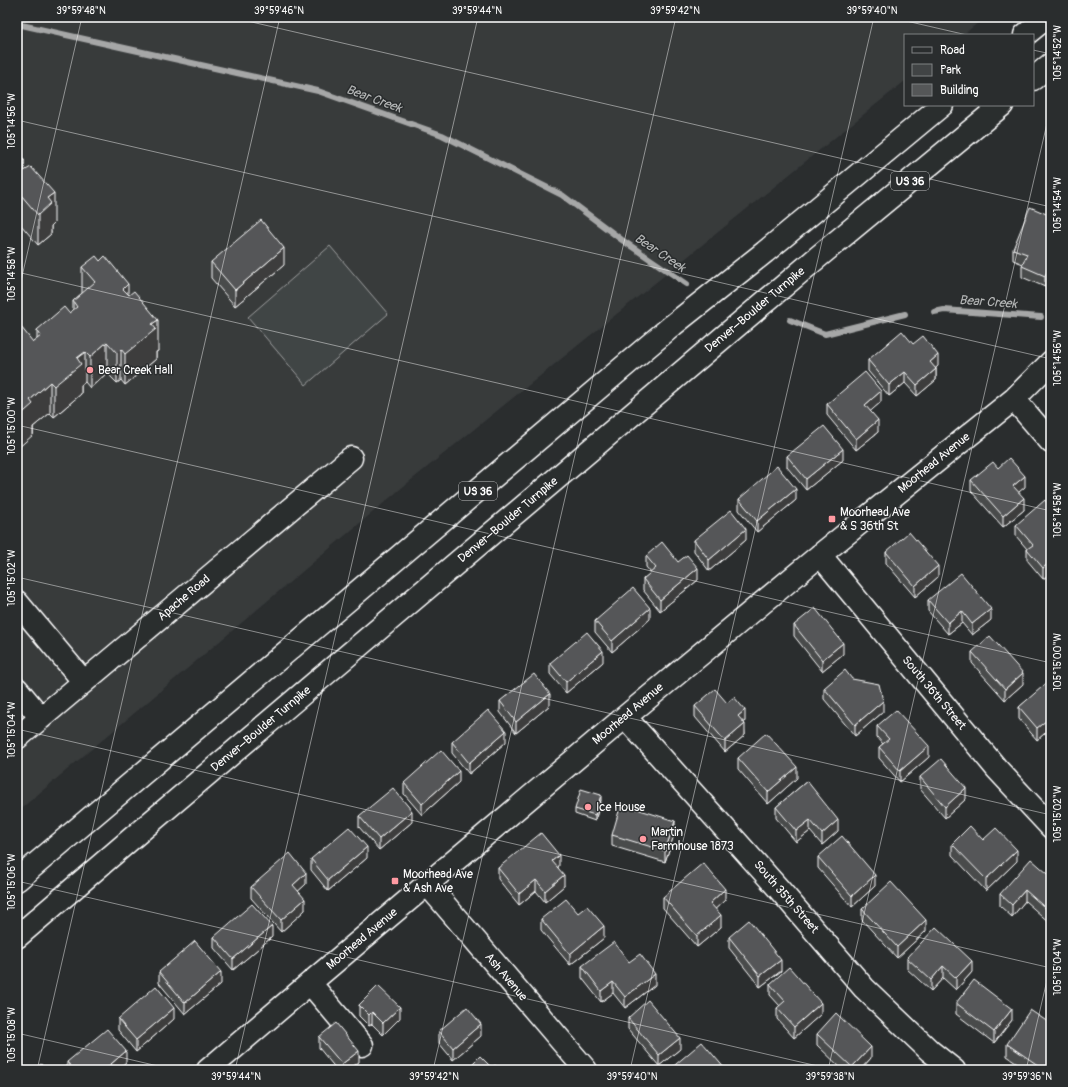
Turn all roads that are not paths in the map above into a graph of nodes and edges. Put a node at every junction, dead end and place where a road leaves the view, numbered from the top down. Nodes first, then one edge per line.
1 (1047, 17) edge
2 (1027, 34) edge
3 (1051, 64) edge
4 (1034, 78) edge
5 (941, 106) edge
6 (1001, 106) edge
7 (1051, 362) edge
8 (1014, 399) junction
9 (1051, 442) edge
10 (351, 458) dead end
11 (820, 555) junction
12 (17, 602) edge
13 (84, 682) junction
14 (17, 689) edge
15 (625, 717) junction
16 (41, 718) junction
17 (17, 738) edge
18 (1051, 828) edge
19 (17, 880) edge
20 (427, 884) junction
21 (17, 937) edge
22 (310, 983) junction
23 (362, 1045) dead end
24 (208, 1070) edge
25 (586, 1070) edge
26 (954, 1070) edge

1 - 2 main road
3 - 4 main road
5 - 19 main road, US 36
6 - 21 main road, Denver–Boulder Turnpike / US 36
7 - 8 main road, Moorhead Avenue
8 - 9 main road
8 - 11 main road, Moorhead Avenue
10 - 13 main road, Apache Road
11 - 15 main road, Moorhead Avenue
11 - 18 main road, South 36th Street
12 - 13 main road
13 - 16 main road, Apache Road
14 - 16 main road
15 - 20 main road, Moorhead Avenue
15 - 26 main road, South 35th Street
16 - 17 main road, Apache Road
20 - 22 main road, Moorhead Avenue
20 - 25 main road, Ash Avenue
22 - 23 main road
22 - 24 main road, Moorhead Avenue

